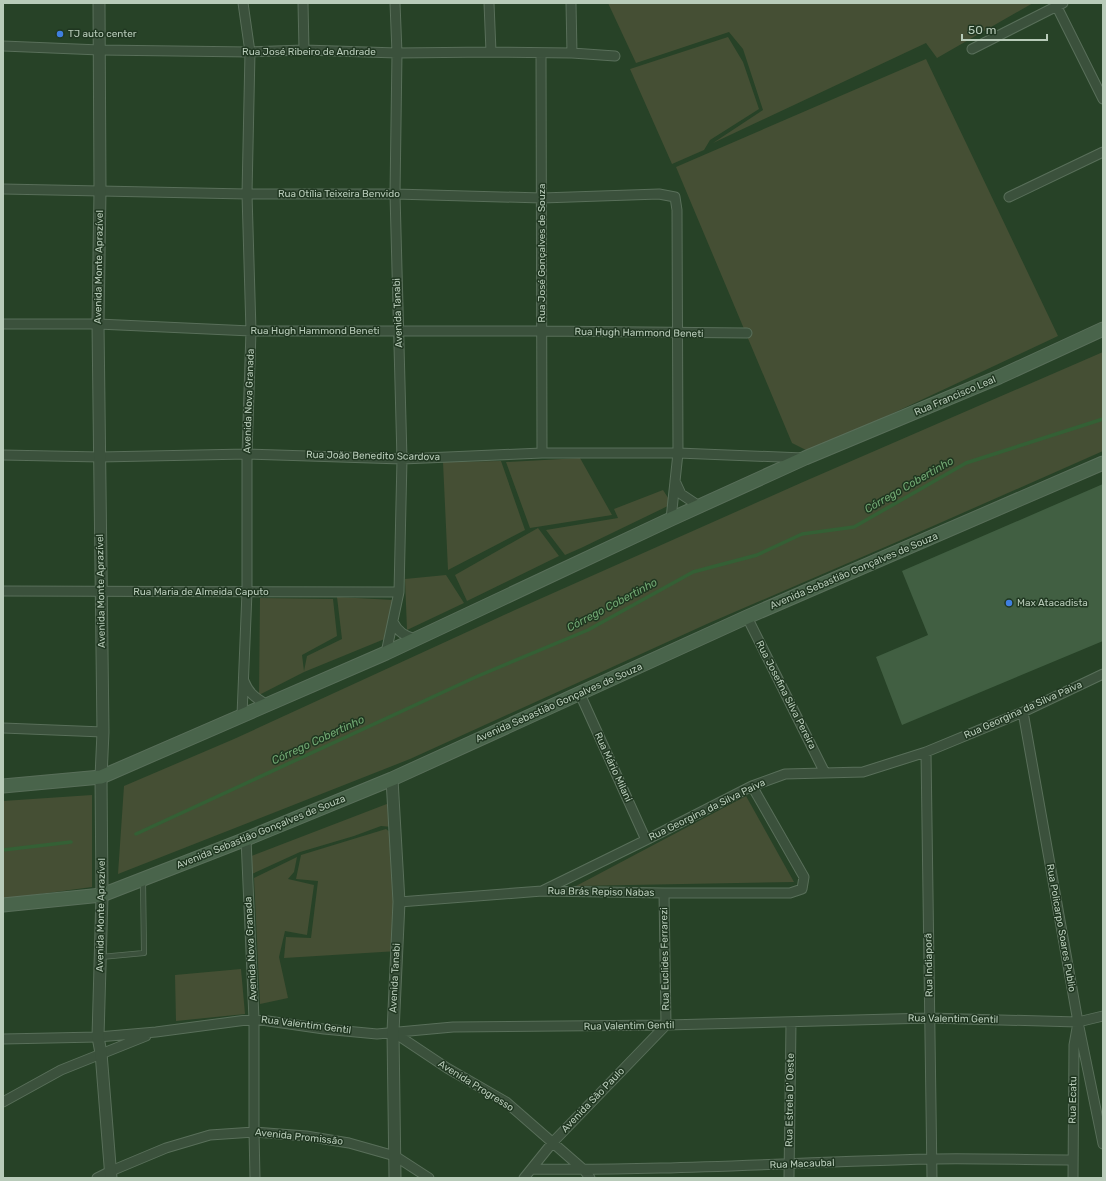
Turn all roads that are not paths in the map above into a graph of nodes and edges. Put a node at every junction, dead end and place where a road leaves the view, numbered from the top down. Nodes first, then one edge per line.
1 (99, 3) edge
2 (243, 3) edge
3 (303, 3) edge
4 (395, 3) edge
5 (489, 3) edge
6 (571, 3) edge
7 (1058, 4) edge
8 (3, 46) edge
9 (972, 49) dead end
10 (100, 50) junction
11 (304, 50) junction
12 (250, 52) junction
13 (491, 52) junction
14 (397, 53) junction
15 (541, 53) junction
16 (572, 53) junction
17 (615, 56) dead end
18 (1103, 99) edge
19 (1103, 152) edge
20 (3, 189) edge
21 (100, 190) junction
22 (247, 194) junction
23 (395, 194) junction
24 (1009, 197) dead end
25 (542, 198) junction
26 (3, 324) edge
27 (98, 324) junction
28 (1103, 329) edge
29 (251, 331) junction
30 (542, 331) junction
31 (399, 332) junction
32 (747, 333) dead end
33 (679, 334) junction
34 (678, 453) junction
35 (3, 454) edge
36 (247, 454) junction
37 (542, 454) junction
38 (766, 456) junction
39 (100, 457) junction
40 (804, 458) junction
41 (402, 459) junction
42 (1103, 463) edge
43 (774, 472) junction
44 (675, 481) junction
45 (699, 506) junction
46 (670, 519) junction
47 (3, 591) edge
48 (100, 591) junction
49 (247, 592) junction
50 (399, 592) junction
51 (747, 617) junction
52 (393, 622) junction
53 (415, 639) junction
54 (386, 653) junction
55 (1103, 674) edge
56 (244, 680) junction
57 (580, 694) junction
58 (267, 705) junction
59 (1023, 712) junction
60 (242, 715) junction
61 (3, 728) edge
62 (103, 732) junction
63 (926, 752) junction
64 (825, 774) junction
65 (101, 776) junction
66 (392, 779) junction
67 (3, 786) edge
68 (752, 786) junction
69 (246, 839) junction
70 (646, 840) junction
71 (143, 879) junction
72 (542, 891) junction
73 (664, 893) junction
74 (102, 895) junction
75 (400, 902) junction
76 (3, 906) edge
77 (100, 957) junction
78 (1103, 1016) edge
79 (929, 1018) junction
80 (254, 1019) junction
81 (791, 1022) junction
82 (1078, 1022) junction
83 (666, 1025) junction
84 (156, 1032) junction
85 (393, 1032) junction
86 (98, 1037) junction
87 (3, 1038) edge
88 (101, 1053) junction
89 (3, 1102) edge
90 (254, 1132) junction
91 (553, 1142) junction
92 (1103, 1144) edge
93 (395, 1156) junction
94 (931, 1159) junction
95 (1073, 1160) junction
96 (789, 1165) junction
97 (532, 1169) junction
98 (584, 1170) junction
99 (111, 1174) edge
100 (97, 1178) edge
101 (255, 1178) edge
102 (395, 1178) edge
103 (429, 1178) edge
104 (524, 1178) edge
105 (590, 1178) edge
106 (790, 1178) edge
107 (932, 1178) edge
108 (1073, 1178) edge

1 - 10 street, Avenida Monte Aprazível
2 - 12 street, Avenida Nova Granada
3 - 11 street
4 - 14 street, Avenida Tanabi
5 - 13 street
6 - 16 street
7 - 9 street
7 - 18 street
8 - 10 street, Rua José Ribeiro de Andrade
10 - 12 street, Rua José Ribeiro de Andrade
10 - 21 street, Avenida Monte Aprazível
11 - 12 street, Rua José Ribeiro de Andrade
11 - 14 street, Rua José Ribeiro de Andrade
12 - 22 street, Avenida Nova Granada
13 - 14 street, Rua José Ribeiro de Andrade
13 - 15 street, Rua José Ribeiro de Andrade
14 - 23 street, Avenida Tanabi
15 - 16 street, Rua José Ribeiro de Andrade
15 - 25 street, Rua José Gonçalves de Souza
16 - 17 street, Rua José Ribeiro de Andrade
19 - 24 street
20 - 21 street, Rua Otília Teixeira Benvido
21 - 22 street, Rua Otília Teixeira Benvido
21 - 27 street, Avenida Monte Aprazível
22 - 23 street, Rua Otília Teixeira Benvido
22 - 29 street, Avenida Nova Granada
23 - 25 street, Rua Otília Teixeira Benvido
23 - 31 street, Avenida Tanabi
25 - 30 street, Rua José Gonçalves de Souza
25 - 33 street, Rua Otília Teixeira Benvido
26 - 27 street, Rua Hugh Hammond Beneti
27 - 29 street, Rua Hugh Hammond Beneti
27 - 39 street, Avenida Monte Aprazível
28 - 40 main road, Rua Francisco Leal
29 - 31 street, Rua Hugh Hammond Beneti
29 - 36 street, Avenida Nova Granada
30 - 31 street, Rua Hugh Hammond Beneti
30 - 33 street, Rua Hugh Hammond Beneti
30 - 37 street, Rua José Gonçalves de Souza
31 - 41 street, Avenida Tanabi
32 - 33 street, Rua Hugh Hammond Beneti
33 - 34 street
34 - 37 street, Rua João Benedito Scardova
34 - 38 street, Rua João Benedito Scardova
34 - 44 street
35 - 39 street, Rua João Benedito Scardova
36 - 39 street, Rua João Benedito Scardova
36 - 41 street, Rua João Benedito Scardova
36 - 49 street, Avenida Nova Granada
37 - 41 street, Rua João Benedito Scardova
38 - 40 street, Rua João Benedito Scardova
38 - 43 street
39 - 48 street, Avenida Monte Aprazível
40 - 43 main road
41 - 50 street, Avenida Tanabi
42 - 51 main road, Avenida Sebastião Gonçalves de Souza
43 - 45 main road
44 - 45 street
44 - 46 street
45 - 46 main road
46 - 53 main road
47 - 48 street, Rua Maria de Almeida Caputo
48 - 49 street, Rua Maria de Almeida Caputo
48 - 62 street, Avenida Monte Aprazível
49 - 50 street, Rua Maria de Almeida Caputo
49 - 56 street, Avenida Nova Granada
50 - 52 street, Avenida Tanabi
51 - 57 main road, Avenida Sebastião Gonçalves de Souza
51 - 64 street, Rua Josefina Silva Pereira
52 - 53 street
52 - 54 street, Avenida Tanabi
53 - 54 main road
54 - 58 main road
55 - 59 street, Rua Georgina da Silva Paiva
56 - 58 street
56 - 60 street, Avenida Nova Granada
57 - 66 main road, Avenida Sebastião Gonçalves de Souza
57 - 70 street, Rua Mário Milani
58 - 60 main road
59 - 63 street, Rua Georgina da Silva Paiva
59 - 82 street, Rua Policarpo Soares Publio
60 - 65 main road
61 - 62 street
62 - 65 street, Avenida Monte Aprazível
63 - 64 street, Rua Georgina da Silva Paiva
63 - 79 street, Rua Indiaporã
64 - 68 street, Rua Georgina da Silva Paiva
65 - 67 main road
65 - 74 street, Avenida Monte Aprazível
66 - 69 main road, Avenida Sebastião Gonçalves de Souza
66 - 75 street, Avenida Tanabi
68 - 70 street, Rua Georgina da Silva Paiva
68 - 73 street, Rua Brás Repiso Nabas
69 - 71 main road, Avenida Sebastião Gonçalves de Souza
69 - 80 street, Avenida Nova Granada
70 - 72 street, Rua Georgina da Silva Paiva
71 - 74 main road, Avenida Sebastião Gonçalves de Souza
71 - 77 lane
72 - 73 street, Rua Brás Repiso Nabas
72 - 75 street, Rua Brás Repiso Nabas
73 - 83 street, Rua Euclides Ferrarezi
74 - 76 main road, Avenida Sebastião Gonçalves de Souza
74 - 77 street, Avenida Monte Aprazível
75 - 85 street, Avenida Tanabi
77 - 86 street, Avenida Monte Aprazível
78 - 82 street, Rua Valentim Gentil
79 - 81 street, Rua Valentim Gentil
79 - 82 street, Rua Valentim Gentil
79 - 94 street, Rua Indiaporã
80 - 84 street, Rua Valentim Gentil
80 - 85 street, Rua Valentim Gentil
80 - 90 street, Avenida Nova Granada
81 - 83 street, Rua Valentim Gentil
81 - 96 street, Rua Estrela D' Oeste
82 - 92 street, Rua Policarpo Soares Publio
82 - 95 street, Rua Ecatu
83 - 85 street, Rua Valentim Gentil
83 - 91 street, Avenida São Paulo
84 - 86 street, Rua Valentim Gentil
84 - 88 street, Rua Valentim Gentil
85 - 91 street, Avenida Progresso
85 - 93 street, Avenida Tanabi
86 - 87 street, Rua Valentim Gentil
86 - 88 street, Avenida Monte Aprazível
88 - 89 street
88 - 99 street, Avenida Monte Aprazível
90 - 93 street, Avenida Promissão
90 - 99 street, Avenida Promissão
90 - 101 street, Avenida Nova Granada
91 - 97 street, Avenida São Paulo
91 - 98 street, Avenida Progresso
93 - 102 street, Avenida Tanabi
93 - 103 street, Avenida Promissão
94 - 95 street, Rua Macaubal
94 - 96 street, Rua Macaubal
94 - 107 street, Rua Indiaporã
95 - 108 street, Rua Ecatu
96 - 98 street, Rua Macaubal
96 - 106 street, Rua Estrela D' Oeste
97 - 98 street, Rua Macaubal
97 - 104 street, Avenida São Paulo
98 - 105 street, Avenida Progresso
99 - 100 street, Avenida Promissão

